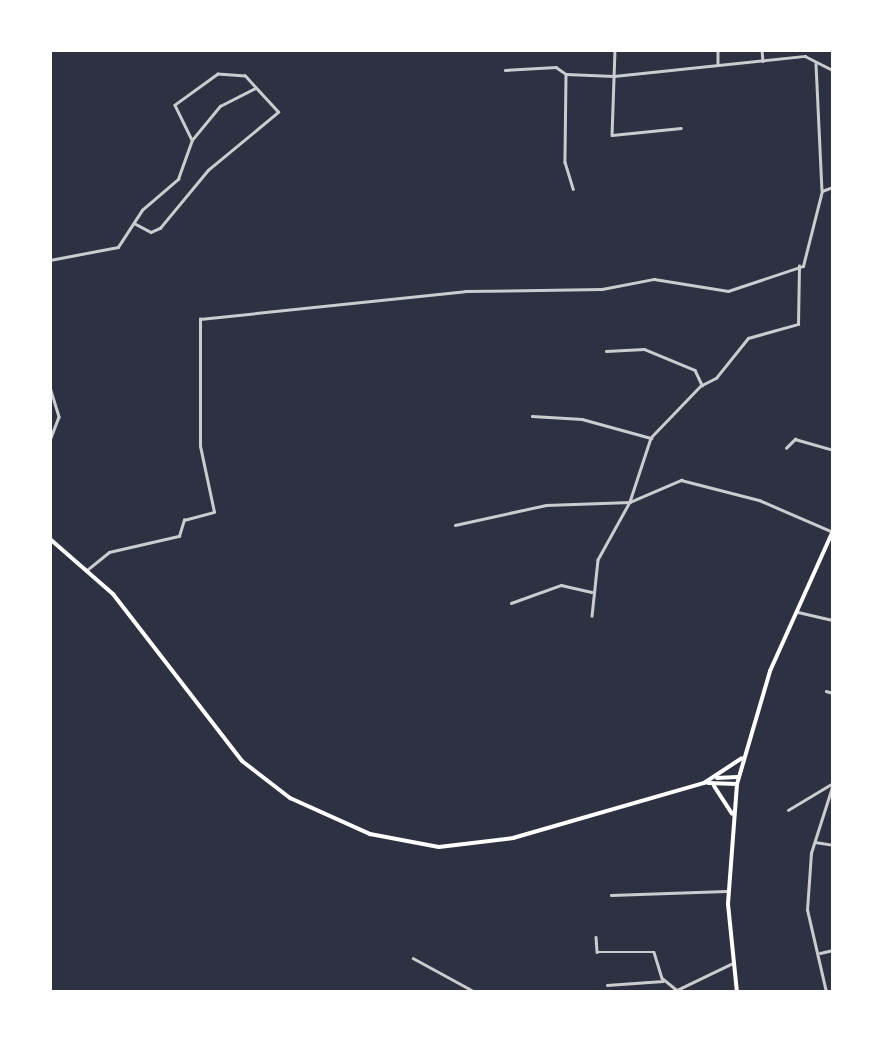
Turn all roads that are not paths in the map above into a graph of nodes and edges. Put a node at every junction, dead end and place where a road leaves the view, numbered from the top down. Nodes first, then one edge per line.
1 (615, 50) edge
2 (718, 50) edge
3 (762, 50) edge
4 (808, 50) edge
5 (805, 56) junction
6 (816, 62) junction
7 (763, 63) junction
8 (718, 65) junction
9 (505, 70) dead end
10 (833, 70) edge
11 (566, 74) junction
12 (614, 76) junction
13 (256, 88) junction
14 (681, 128) dead end
15 (192, 140) junction
16 (833, 186) edge
17 (573, 189) dead end
18 (822, 191) junction
19 (134, 222) junction
20 (50, 260) edge
21 (798, 265) junction
22 (606, 351) dead end
23 (702, 385) junction
24 (50, 387) edge
25 (532, 416) dead end
26 (651, 438) junction
27 (50, 441) edge
28 (786, 448) dead end
29 (833, 450) edge
30 (630, 502) junction
31 (455, 525) dead end
32 (832, 535) edge
33 (50, 539) edge
34 (87, 570) junction
35 (593, 592) junction
36 (511, 602) dead end
37 (796, 612) junction
38 (592, 616) dead end
39 (833, 620) edge
40 (826, 691) dead end
41 (833, 693) edge
42 (742, 758) junction
43 (715, 778) junction
44 (737, 781) junction
45 (707, 783) junction
46 (833, 784) edge
47 (831, 801) edge
48 (788, 810) dead end
49 (732, 814) junction
50 (814, 842) junction
51 (833, 845) edge
52 (728, 891) junction
53 (610, 894) dead end
54 (596, 937) dead end
55 (833, 950) edge
56 (818, 953) junction
57 (413, 958) dead end
58 (731, 964) junction
59 (664, 980) junction
60 (607, 985) dead end
61 (675, 991) edge
62 (476, 992) edge
63 (737, 992) edge
64 (826, 992) edge

1 - 12 street
2 - 8 street
3 - 7 street
4 - 5 street
5 - 6 street
5 - 7 street
6 - 10 street
6 - 18 street
7 - 8 street
8 - 12 street
9 - 11 street
11 - 12 street
11 - 17 street
12 - 14 street
13 - 15 street
13 - 15 street
13 - 19 street
15 - 19 street
16 - 18 street
18 - 21 street
19 - 20 street
21 - 23 street
21 - 34 street
22 - 23 street
23 - 26 street
24 - 27 street
25 - 26 street
26 - 30 street
28 - 29 street
30 - 31 street
30 - 32 street
30 - 35 street
32 - 37 main road
33 - 34 main road
34 - 45 main road
35 - 36 street
35 - 38 street
37 - 39 street
37 - 42 main road
40 - 41 street
42 - 43 main road
42 - 44 main road
43 - 44 main road
43 - 45 main road
44 - 45 main road
44 - 49 main road
45 - 49 main road
46 - 47 street
46 - 48 street
47 - 50 street
49 - 52 main road
50 - 51 street
50 - 56 street
52 - 53 street
52 - 58 main road
54 - 59 street
55 - 56 street
56 - 64 street
57 - 62 street
58 - 61 street
58 - 63 main road
59 - 60 street
59 - 61 street

